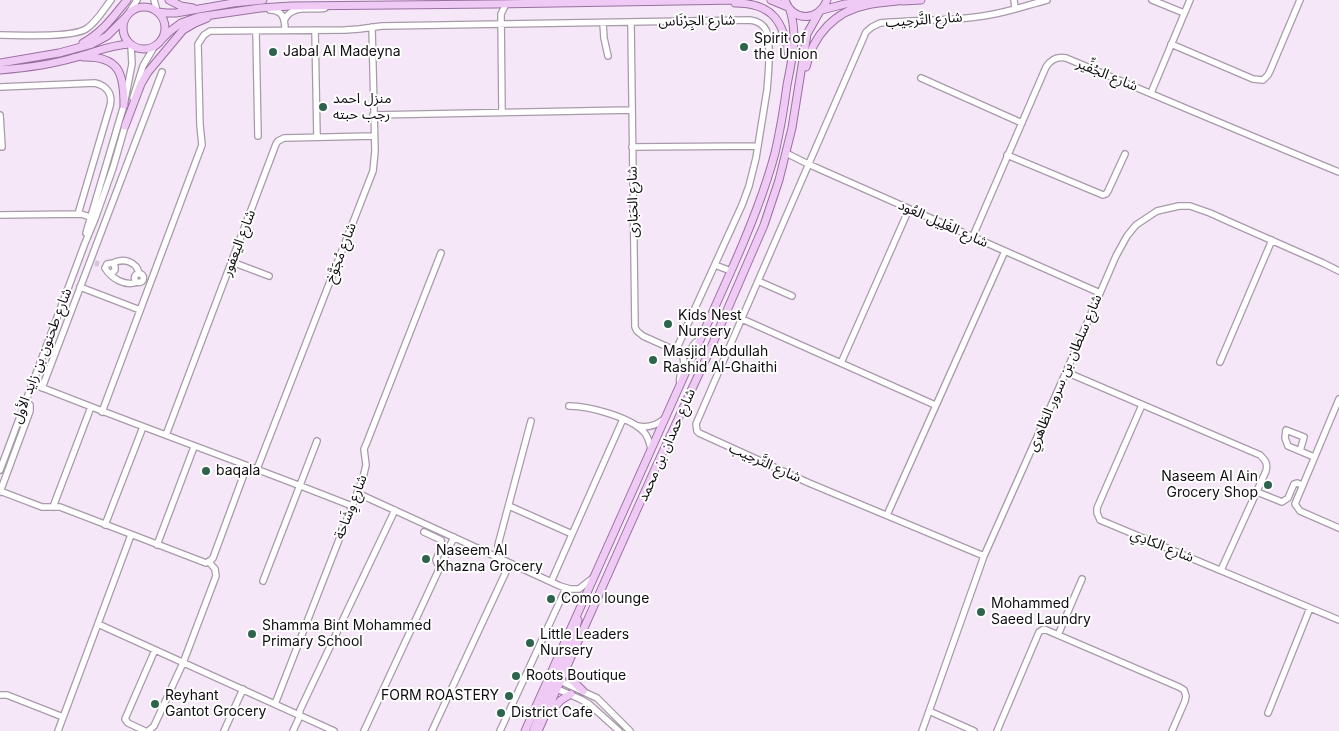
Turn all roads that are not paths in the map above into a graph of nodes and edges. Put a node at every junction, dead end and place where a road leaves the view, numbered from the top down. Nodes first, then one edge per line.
1 (112, 0) edge
2 (127, 0) edge
3 (138, 0) edge
4 (154, 0) edge
5 (169, 0) edge
6 (262, 0) edge
7 (740, 0) edge
8 (771, 0) edge
9 (827, 0) edge
10 (906, 0) edge
11 (920, 0) edge
12 (1047, 0) edge
13 (1152, 0) edge
14 (1190, 0) edge
15 (1300, 0) edge
16 (720, 1) edge
17 (1014, 3) edge
18 (495, 4) junction
19 (506, 4) junction
20 (329, 6) junction
21 (787, 6) edge
22 (201, 8) junction
23 (240, 10) junction
24 (821, 10) junction
25 (130, 11) junction
26 (158, 11) junction
27 (221, 12) junction
28 (501, 14) junction
29 (1184, 14) junction
30 (125, 18) junction
31 (285, 19) junction
32 (631, 22) junction
33 (603, 23) junction
34 (501, 24) junction
35 (372, 27) junction
36 (285, 30) junction
37 (315, 30) junction
38 (256, 31) junction
39 (0, 34) edge
40 (163, 38) junction
41 (130, 44) junction
42 (1172, 44) junction
43 (154, 46) junction
44 (71, 50) junction
45 (608, 56) dead end
46 (75, 58) junction
47 (0, 63) edge
48 (791, 65) junction
49 (0, 70) edge
50 (162, 72) dead end
51 (921, 78) dead end
52 (0, 88) edge
53 (1151, 93) junction
54 (798, 99) junction
55 (124, 105) junction
56 (632, 110) junction
57 (502, 112) junction
58 (0, 115) edge
59 (373, 115) junction
60 (1022, 122) junction
61 (125, 126) junction
62 (258, 136) dead end
63 (374, 136) junction
64 (317, 137) junction
65 (2, 146) dead end
66 (758, 146) junction
67 (632, 148) junction
68 (786, 154) junction
69 (1124, 154) dead end
70 (1007, 155) junction
71 (808, 164) junction
72 (1339, 172) edge
73 (909, 209) junction
74 (78, 214) junction
75 (0, 215) edge
76 (90, 218) junction
77 (973, 236) junction
78 (1272, 240) junction
79 (85, 243) junction
80 (96, 247) junction
81 (1005, 251) junction
82 (441, 253) dead end
83 (232, 262) junction
84 (95, 263) junction
85 (714, 265) junction
86 (107, 270) junction
87 (1339, 271) edge
88 (732, 272) junction
89 (269, 276) dead end
90 (758, 281) junction
91 (80, 287) junction
92 (1100, 293) junction
93 (792, 296) dead end
94 (140, 310) junction
95 (742, 319) junction
96 (701, 338) junction
97 (679, 352) junction
98 (1220, 362) dead end
99 (841, 363) junction
100 (1066, 372) junction
101 (32, 384) junction
102 (680, 385) junction
103 (42, 388) junction
104 (1339, 398) edge
105 (26, 401) junction
106 (935, 405) junction
107 (1142, 405) junction
108 (569, 406) dead end
109 (91, 407) junction
110 (102, 412) junction
111 (665, 418) junction
112 (623, 420) junction
113 (531, 421) dead end
114 (636, 426) junction
115 (143, 427) junction
116 (166, 435) junction
117 (316, 441) dead end
118 (194, 447) junction
119 (651, 450) junction
120 (1300, 451) dead end
121 (1314, 457) junction
122 (247, 466) junction
123 (257, 469) junction
124 (0, 470) edge
125 (299, 485) junction
126 (1302, 485) junction
127 (0, 491) edge
128 (1257, 492) junction
129 (357, 493) junction
130 (352, 506) junction
131 (509, 506) junction
132 (53, 507) junction
133 (395, 510) junction
134 (888, 515) junction
135 (105, 525) junction
136 (1339, 528) edge
137 (424, 532) dead end
138 (572, 534) junction
139 (131, 535) junction
140 (454, 537) junction
141 (157, 545) junction
142 (498, 545) dead end
143 (984, 556) junction
144 (209, 562) junction
145 (510, 563) junction
146 (441, 566) junction
147 (1221, 570) junction
148 (594, 577) junction
149 (1082, 579) dead end
150 (263, 581) dead end
151 (551, 582) junction
152 (566, 588) junction
153 (1310, 608) junction
154 (1339, 620) edge
155 (98, 624) junction
156 (1058, 635) junction
157 (155, 650) junction
158 (183, 662) junction
159 (566, 668) junction
160 (555, 678) junction
161 (552, 686) junction
162 (243, 689) junction
163 (583, 691) junction
164 (571, 694) junction
165 (3, 695) edge
166 (275, 704) junction
167 (929, 711) junction
168 (1268, 713) dead end
169 (299, 715) junction
170 (63, 717) junction
171 (543, 720) junction
172 (59, 731) edge
173 (147, 731) edge
174 (224, 731) edge
175 (293, 731) edge
176 (334, 731) edge
177 (364, 731) edge
178 (432, 731) edge
179 (500, 731) edge
180 (525, 731) edge
181 (533, 731) edge
182 (538, 731) edge
183 (620, 731) edge
184 (630, 731) edge
185 (922, 731) edge
186 (974, 731) edge
187 (997, 731) edge
188 (1172, 731) edge

1 - 39 street
2 - 44 main road
3 - 25 street
4 - 26 street
5 - 22 main road
6 - 22 main road
7 - 16 main road
8 - 21 main road
9 - 24 main road, شارع حمدان بن محمد
10 - 11 main road
10 - 24 main road
10 - 54 main road
12 - 17 street, شارع التَّرحِيب
13 - 29 street
14 - 29 street
15 - 42 street
16 - 19 main road
16 - 48 main road
17 - 71 street, شارع التَّرحِيب
18 - 19 main road
18 - 20 main road
18 - 28 street
19 - 28 street
20 - 23 main road
20 - 31 street
21 - 24 main road
21 - 48 main road, شارع حمدان بن محمد
22 - 26 main road
23 - 27 main road
23 - 31 street
24 - 54 main road, شارع حمدان بن محمد
25 - 26 main road
25 - 30 main road
26 - 40 main road
27 - 40 main road
27 - 61 main road
28 - 34 street
29 - 42 street
30 - 41 main road
30 - 44 main road
31 - 36 street
32 - 33 street, شارع الجِرْنَاس
32 - 56 street, شارع الحَبَارى
32 - 66 street, شارع الجِرْنَاس
33 - 34 street, شارع الجِرْنَاس
33 - 45 street
34 - 35 street, شارع الجِرْنَاس
34 - 57 street
35 - 37 street, شارع الجِرْنَاس
35 - 59 street, شارع مُجَوَّخ
36 - 37 street, شارع الجِرْنَاس
36 - 38 street, شارع الجِرْنَاس
37 - 64 street
38 - 62 street
38 - 94 street, شارع الجِرْنَاس
40 - 43 main road
41 - 43 main road
41 - 46 main road
41 - 55 street, شارع طحنون بن زايد الأول
42 - 53 street
43 - 61 street, شارع طحنون بن زايد الأول
44 - 47 main road
46 - 49 main road
46 - 55 main road
48 - 88 main road, شارع حمدان بن محمد
50 - 80 street
51 - 60 street
52 - 74 street
53 - 60 street, شارع الجُفِّير
53 - 72 street, شارع الجُفِّير
54 - 68 main road, شارع حمدان بن محمد
55 - 76 street, شارع طحنون بن زايد الأول
56 - 57 street
56 - 67 street, شارع الحَبَارى
57 - 59 street
58 - 65 street
59 - 63 street, شارع مُجَوَّخ
60 - 70 street, شارع الجُفِّير
61 - 79 street, شارع طحنون بن زايد الأول
63 - 64 street, شارع اليعفور
63 - 123 street, شارع مُجَوَّخ
64 - 83 street, شارع اليعفور
66 - 67 street
66 - 85 street, شارع الجِرْنَاس
67 - 97 street, شارع الحَبَارى
68 - 71 street, شارع الغَلِيل العُود
68 - 159 main road, شارع حمدان بن محمد
69 - 70 street
70 - 77 street, شارع الجُفِّير
71 - 73 street, شارع الغَلِيل العُود
71 - 90 street, شارع التَّرحِيب
73 - 77 street, شارع الغَلِيل العُود
73 - 99 street
74 - 75 street
74 - 76 street
76 - 79 street, شارع طحنون بن زايد الأول
77 - 81 street, شارع الغَلِيل العُود
78 - 87 street, شارع سلطان بن سرور الظاهري
78 - 92 street, شارع سلطان بن سرور الظاهري
78 - 98 street
79 - 80 street
79 - 101 street, شارع طحنون بن زايد الأول
80 - 84 street
81 - 92 street, شارع الغَلِيل العُود
81 - 106 street
82 - 129 street, شارع وِشَاحَة
83 - 89 street
83 - 116 street, شارع اليعفور
84 - 86 street
84 - 91 street
85 - 88 street
85 - 97 street, شارع الجِرْنَاس
86 - 86 street
88 - 96 main road, شارع حمدان بن محمد
90 - 93 street
90 - 95 street, شارع التَّرحِيب
91 - 94 street
91 - 103 street
92 - 100 street, شارع سلطان بن سرور الظاهري
94 - 110 street
95 - 99 street
95 - 134 street, شارع التَّرحِيب
96 - 97 street
96 - 102 main road, شارع حمدان بن محمد
97 - 102 street
99 - 106 street
100 - 107 street
100 - 143 street, شارع سلطان بن سرور الظاهري
101 - 103 street
101 - 105 street, شارع طحنون بن زايد الأول
102 - 111 main road, شارع حمدان بن محمد
103 - 109 street
104 - 121 street
105 - 124 street, شارع طحنون بن زايد الأول
105 - 127 street
106 - 134 street
107 - 128 street
107 - 147 street, شارع الكادِي
108 - 112 street
109 - 110 street
109 - 132 street
110 - 115 street
111 - 114 street
111 - 119 main road, شارع حمدان بن محمد
112 - 114 street
112 - 138 street
113 - 131 street
114 - 119 street
115 - 116 street
115 - 135 street
116 - 118 street
117 - 125 street
118 - 122 street
118 - 141 street
119 - 148 main road, شارع حمدان بن محمد
120 - 121 street
121 - 126 street
122 - 123 street
122 - 144 street
123 - 125 street
125 - 130 street
125 - 150 street
126 - 128 street
126 - 136 street
127 - 132 street
128 - 147 street
129 - 130 street, شارع وِشَاحَة
129 - 133 street
130 - 166 street, شارع وِشَاحَة
131 - 138 street
131 - 142 street
132 - 135 street
133 - 140 street
133 - 169 street
134 - 143 street, شارع التَّرحِيب
135 - 139 street
137 - 146 street
138 - 151 street
139 - 141 street
139 - 155 street
140 - 145 street
140 - 146 street
141 - 144 street
143 - 167 street, شارع سلطان بن سرور الظاهري
144 - 158 street
145 - 151 street
145 - 178 street
146 - 177 street
147 - 153 street, شارع الكادِي
148 - 152 street
148 - 160 main road, شارع حمدان بن محمد
149 - 156 street
151 - 152 street
152 - 179 street
153 - 154 street, شارع الكادِي
153 - 168 street
155 - 157 street
155 - 170 street
156 - 187 street
156 - 188 street
157 - 158 street
157 - 173 street
158 - 162 street
158 - 173 street
159 - 160 main road, شارع حمدان بن محمد
159 - 163 main road
160 - 161 main road, شارع حمدان بن محمد
160 - 161 main road, شارع حمدان بن محمد
160 - 163 street
161 - 164 street
161 - 171 main road, شارع حمدان بن محمد
161 - 180 main road, شارع حمدان بن محمد
161 - 181 main road
162 - 166 street
162 - 174 street
163 - 184 street
164 - 171 main road
164 - 183 street
165 - 170 street
166 - 169 street
167 - 185 street, شارع سلطان بن سرور الظاهري
167 - 186 street
169 - 175 street
169 - 176 street
170 - 172 street
171 - 182 main road, شارع حمدان بن محمد

